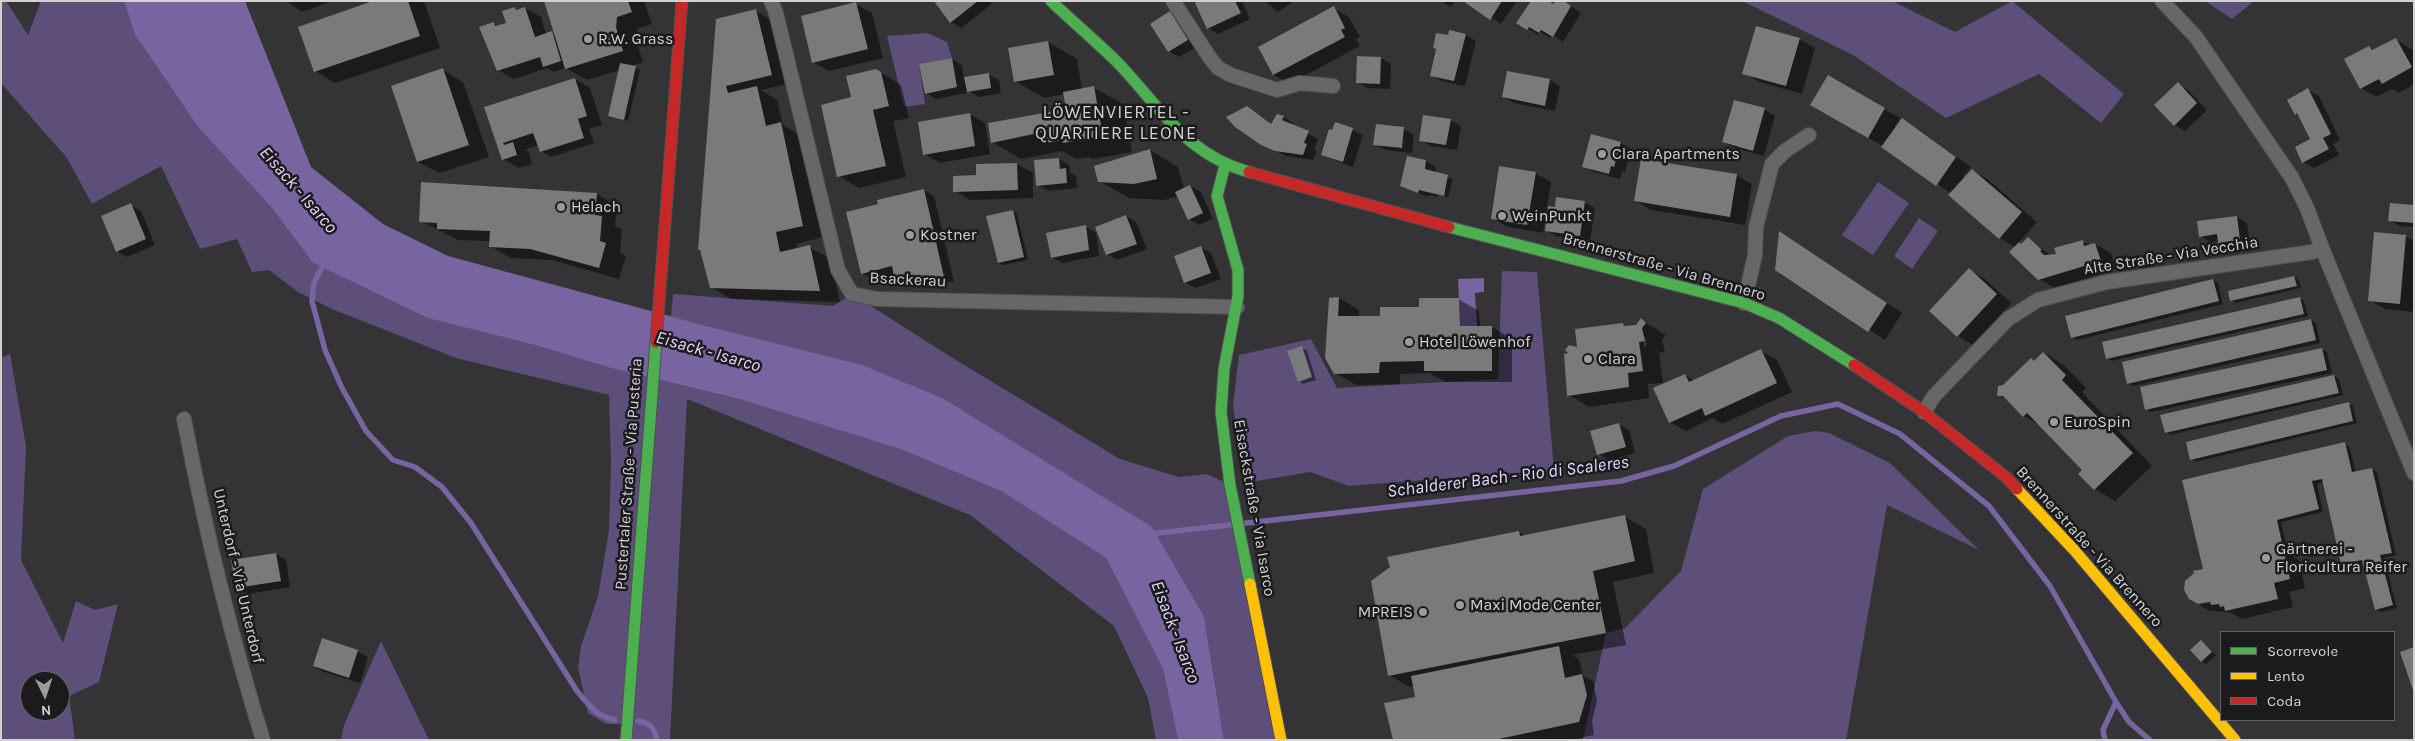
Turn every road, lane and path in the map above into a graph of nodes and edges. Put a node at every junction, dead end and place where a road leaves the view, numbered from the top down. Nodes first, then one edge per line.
1 (682, 1) edge
2 (772, 1) edge
3 (1051, 1) edge
4 (1172, 1) edge
5 (2162, 1) edge
6 (1333, 86) dead end
7 (1809, 135) dead end
8 (1225, 165) junction
9 (2322, 248) junction
10 (1744, 303) junction
11 (1237, 307) junction
12 (1924, 412) junction
13 (184, 420) dead end
14 (2414, 473) edge
15 (263, 740) edge
16 (626, 740) edge
17 (1280, 740) edge
18 (2235, 740) edge

1 - 16 main road, Pustertaler Straße - Via Pusteria
2 - 11 street, Bsackerau
3 - 8 main road, Brennerstraße - Via Brennero
4 - 6 street
5 - 9 street
7 - 10 street
8 - 10 main road, Brennerstraße - Via Brennero
8 - 11 main road, Eisackstraße - Via Isarco
9 - 12 street, Alte Straße - Via Vecchia
9 - 14 street
10 - 12 main road, Brennerstraße - Via Brennero
11 - 17 main road, Eisackstraße - Via Isarco
12 - 18 main road, Brennerstraße - Via Brennero
13 - 15 street, Unterdorf - Via Unterdorf

